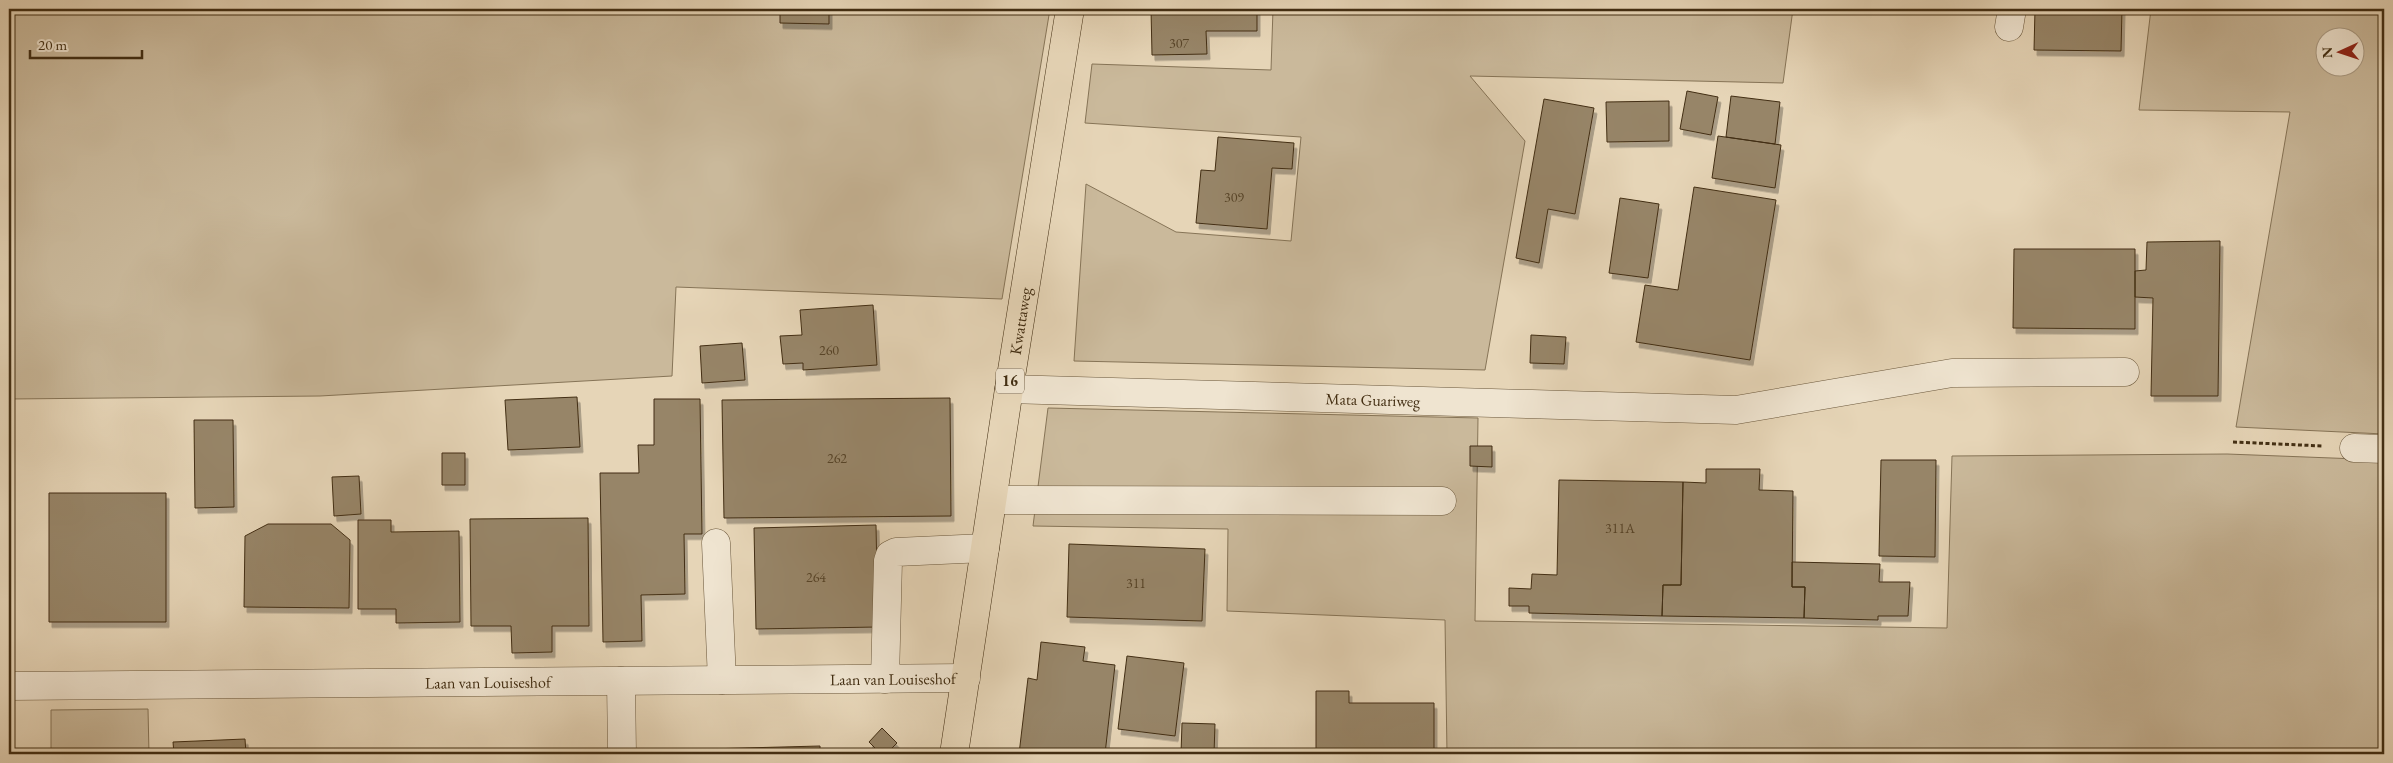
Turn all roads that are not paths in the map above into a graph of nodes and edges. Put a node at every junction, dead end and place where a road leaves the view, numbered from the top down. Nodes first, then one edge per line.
1 (1070, 9) edge
2 (2125, 372) dead end
3 (1009, 389) junction
4 (2354, 448) road end
5 (2384, 449) edge
6 (992, 500) junction
7 (1442, 501) dead end
8 (716, 544) dead end
9 (985, 548) junction
10 (966, 678) junction
11 (885, 679) junction
12 (722, 680) junction
13 (621, 681) junction
14 (9, 686) edge
15 (622, 754) edge
16 (954, 754) edge

1 - 3 main road, Kwattaweg / 16
2 - 3 street, Mata Guariweg
3 - 6 main road, Kwattaweg / 16
4 - 5 street
6 - 7 street
6 - 9 main road, Kwattaweg / 16
8 - 12 street
9 - 10 main road, Kwattaweg / 16
9 - 11 street
10 - 11 street, Laan van Louiseshof
10 - 16 main road, Kwattaweg / 16
11 - 12 street, Laan van Louiseshof
12 - 13 street, Laan van Louiseshof
13 - 14 street, Laan van Louiseshof
13 - 15 street

